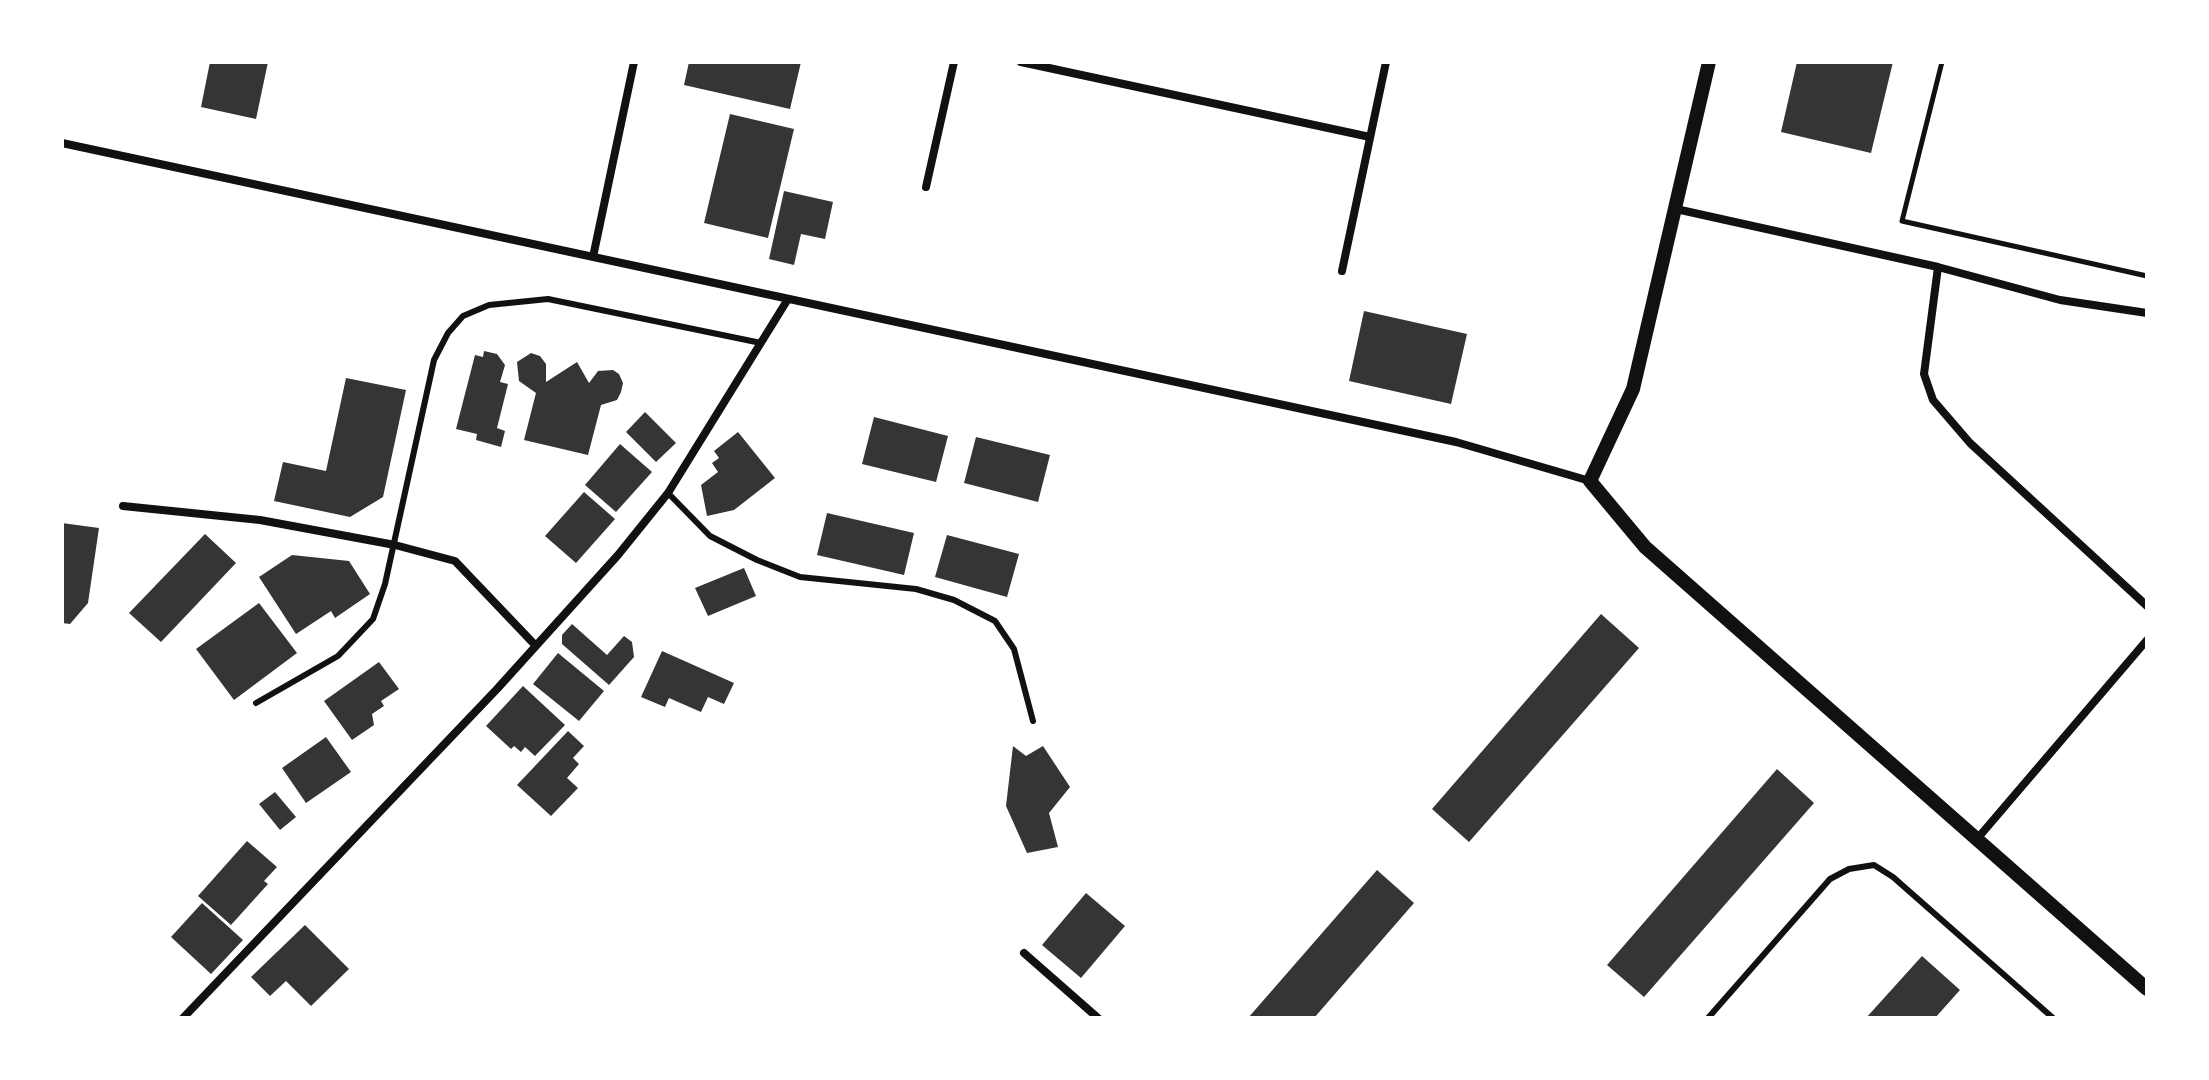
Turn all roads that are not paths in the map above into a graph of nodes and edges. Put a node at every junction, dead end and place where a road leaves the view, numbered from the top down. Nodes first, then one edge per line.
1 (634, 62) edge
2 (954, 62) edge
3 (1021, 62) edge
4 (1386, 62) edge
5 (1709, 62) edge
6 (1370, 137) junction
7 (62, 143) edge
8 (926, 187) dead end
9 (1676, 209) junction
10 (593, 257) junction
11 (1938, 267) junction
12 (1342, 271) dead end
13 (788, 299) junction
14 (2147, 313) edge
15 (761, 343) junction
16 (1590, 481) junction
17 (668, 493) junction
18 (123, 506) dead end
19 (395, 545) junction
20 (2147, 606) edge
21 (2147, 640) edge
22 (536, 646) junction
23 (256, 703) dead end
24 (1033, 721) dead end
25 (1977, 839) junction
26 (1024, 953) dead end
27 (2147, 989) edge
28 (183, 1018) edge
29 (1098, 1018) edge
30 (1708, 1018) edge
31 (2053, 1018) edge

1 - 10 street
2 - 8 street
3 - 6 street
4 - 6 street
5 - 9 street
6 - 12 street
7 - 10 street
9 - 11 street
9 - 16 street
10 - 13 street
11 - 14 street
11 - 20 street
13 - 15 street
13 - 16 street
15 - 17 street
15 - 19 lane
16 - 25 street
17 - 22 street
17 - 24 lane
18 - 19 street
19 - 22 street
19 - 23 lane
21 - 25 street
22 - 28 street
25 - 27 street
26 - 29 street
30 - 31 lane

